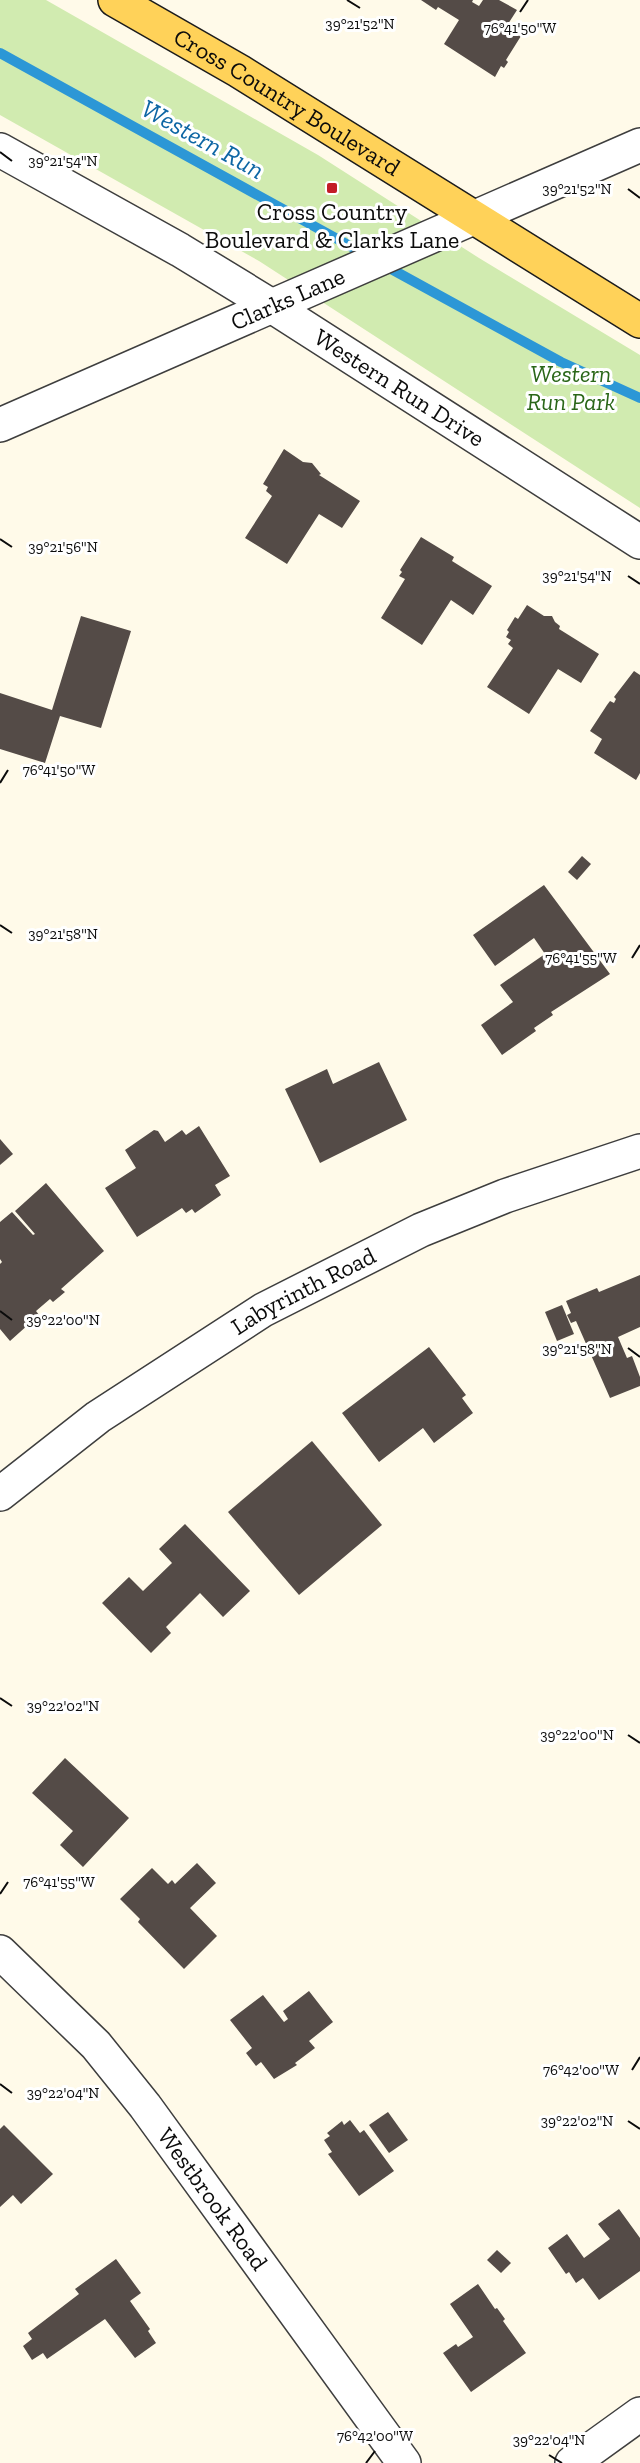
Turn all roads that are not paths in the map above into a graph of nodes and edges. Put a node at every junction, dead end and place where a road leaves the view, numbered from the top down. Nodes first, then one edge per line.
1 (115, 0) edge
2 (640, 145) edge
3 (0, 150) edge
4 (476, 218) junction
5 (270, 305) junction
6 (640, 321) edge
7 (0, 425) edge
8 (640, 542) edge
9 (640, 1151) edge
10 (0, 1494) edge
11 (0, 1952) edge
12 (640, 2414) edge
13 (404, 2463) edge
14 (572, 2463) edge

1 - 4 main road, Cross Country Boulevard
2 - 4 street, Clarks Lane
3 - 5 street, Western Run Drive
4 - 5 street, Clarks Lane
4 - 6 main road, Cross Country Boulevard
5 - 7 street, Clarks Lane
5 - 8 street, Western Run Drive
9 - 10 street, Labyrinth Road
11 - 13 street, Westbrook Road
12 - 14 street

